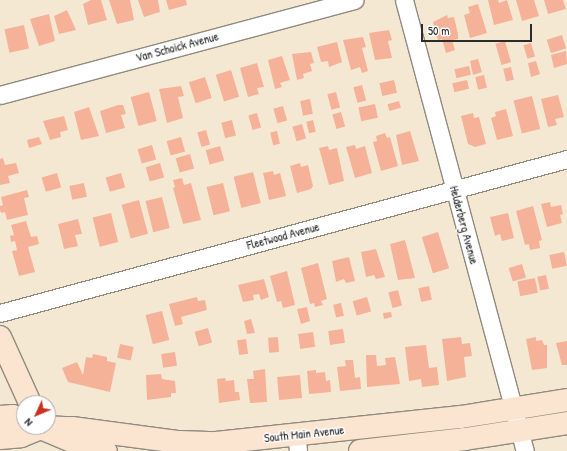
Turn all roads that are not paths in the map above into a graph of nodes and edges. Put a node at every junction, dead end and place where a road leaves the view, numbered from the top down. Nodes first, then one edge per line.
1 (355, 0) edge
2 (404, 0) edge
3 (0, 95) edge
4 (567, 160) edge
5 (454, 190) junction
6 (0, 313) edge
7 (0, 337) edge
8 (26, 395) edge
9 (567, 400) edge
10 (515, 410) junction
11 (0, 417) edge
12 (16, 417) edge
13 (567, 422) edge
14 (56, 427) edge
15 (56, 434) edge
16 (22, 435) edge
17 (41, 435) edge
18 (0, 438) edge
19 (522, 441) edge
20 (297, 443) edge
21 (50, 451) edge
22 (106, 451) edge
23 (360, 451) edge

1 - 3 street, Van Schoick Avenue
2 - 5 street, Helderberg Avenue
4 - 5 street, Fleetwood Avenue
5 - 6 street, Fleetwood Avenue
5 - 10 street, Helderberg Avenue
7 - 8 street
9 - 10 street, South Main Avenue
10 - 19 street, Helderberg Avenue
10 - 20 street, South Main Avenue
11 - 12 street, South Main Avenue
13 - 19 street
14 - 20 street, South Main Avenue
15 - 22 street, South Main Avenue
16 - 18 street, South Main Avenue
17 - 21 street
19 - 23 street

